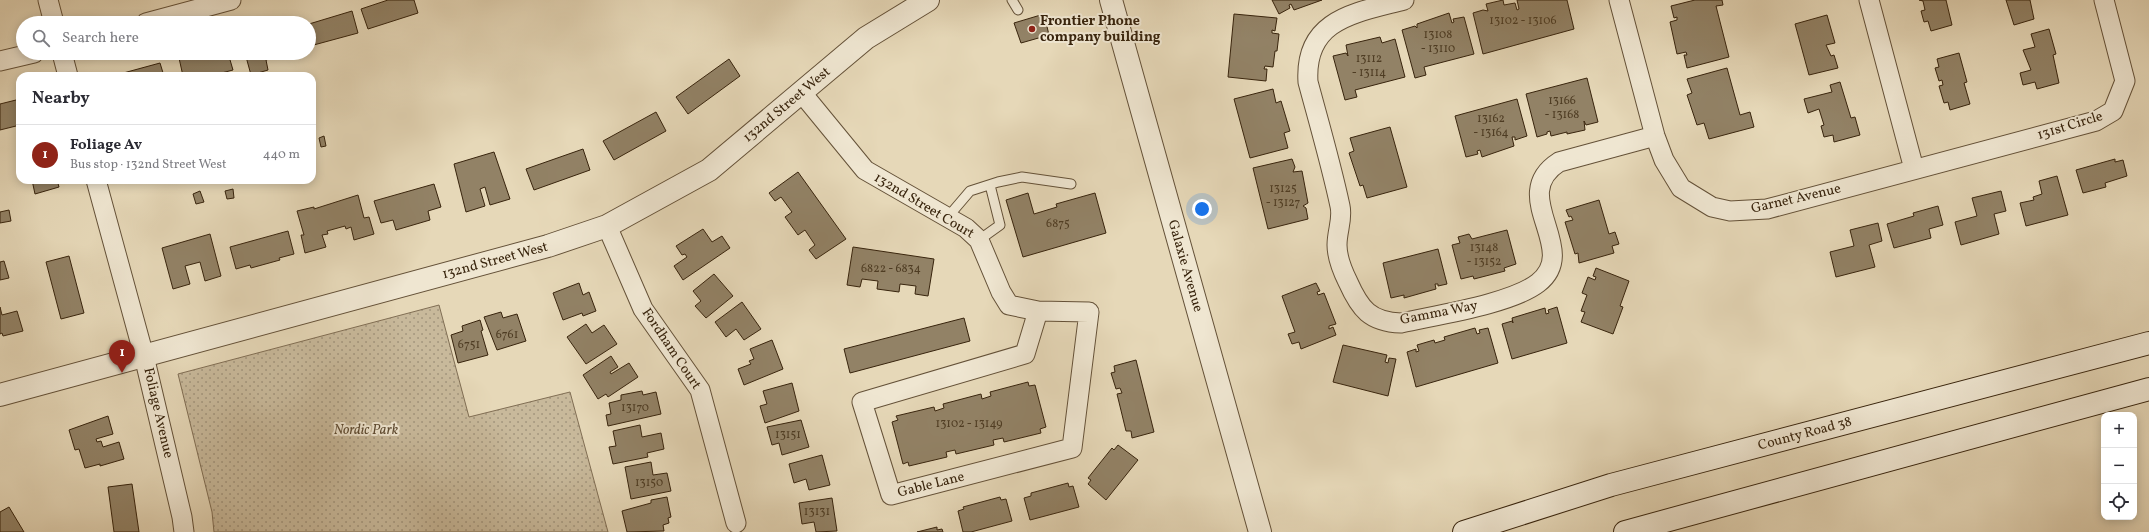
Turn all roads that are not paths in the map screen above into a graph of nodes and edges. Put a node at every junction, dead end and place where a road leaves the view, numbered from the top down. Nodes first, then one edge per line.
1 (48, 0) edge
2 (231, 0) edge
3 (928, 0) edge
4 (1012, 0) edge
5 (1111, 0) edge
6 (1404, 0) edge
7 (1619, 0) edge
8 (1869, 0) edge
9 (2104, 0) edge
10 (1018, 10) dead end
11 (52, 16) edge
12 (172, 16) edge
13 (16, 58) edge
14 (64, 60) edge
15 (0, 62) edge
16 (67, 72) edge
17 (801, 92) junction
18 (1655, 136) junction
19 (1914, 169) junction
20 (97, 184) edge
21 (1071, 184) dead end
22 (990, 185) junction
23 (947, 218) junction
24 (607, 226) junction
25 (979, 240) junction
26 (1038, 311) junction
27 (1089, 312) joint
28 (2149, 343) edge
29 (144, 356) junction
30 (2149, 389) edge
31 (0, 395) edge
32 (736, 523) dead end
33 (184, 532) edge
34 (1260, 532) edge
35 (1464, 532) edge
36 (1625, 532) edge

1 - 11 street
2 - 12 street
3 - 17 street, 132nd Street West
4 - 10 lane
5 - 34 street, Galaxie Avenue
6 - 18 street, Gamma Way
7 - 18 street, Garnet Avenue
8 - 19 street
9 - 19 street, 131st Circle
13 - 15 street
14 - 16 street
17 - 23 street, 132nd Street Court
17 - 24 street, 132nd Street West
18 - 19 street, Garnet Avenue
20 - 29 street, Foliage Avenue
21 - 22 lane
22 - 23 lane
22 - 25 lane
23 - 25 street, 132nd Street Court
24 - 29 street, 132nd Street West
24 - 32 street, Fordham Court
25 - 26 street, 132nd Street Court
26 - 27 street, 132nd Street Court
26 - 27 street, Gable Lane
28 - 35 street, County Road 38
29 - 31 street, 132nd Street West
29 - 33 street, Foliage Avenue
30 - 36 street

